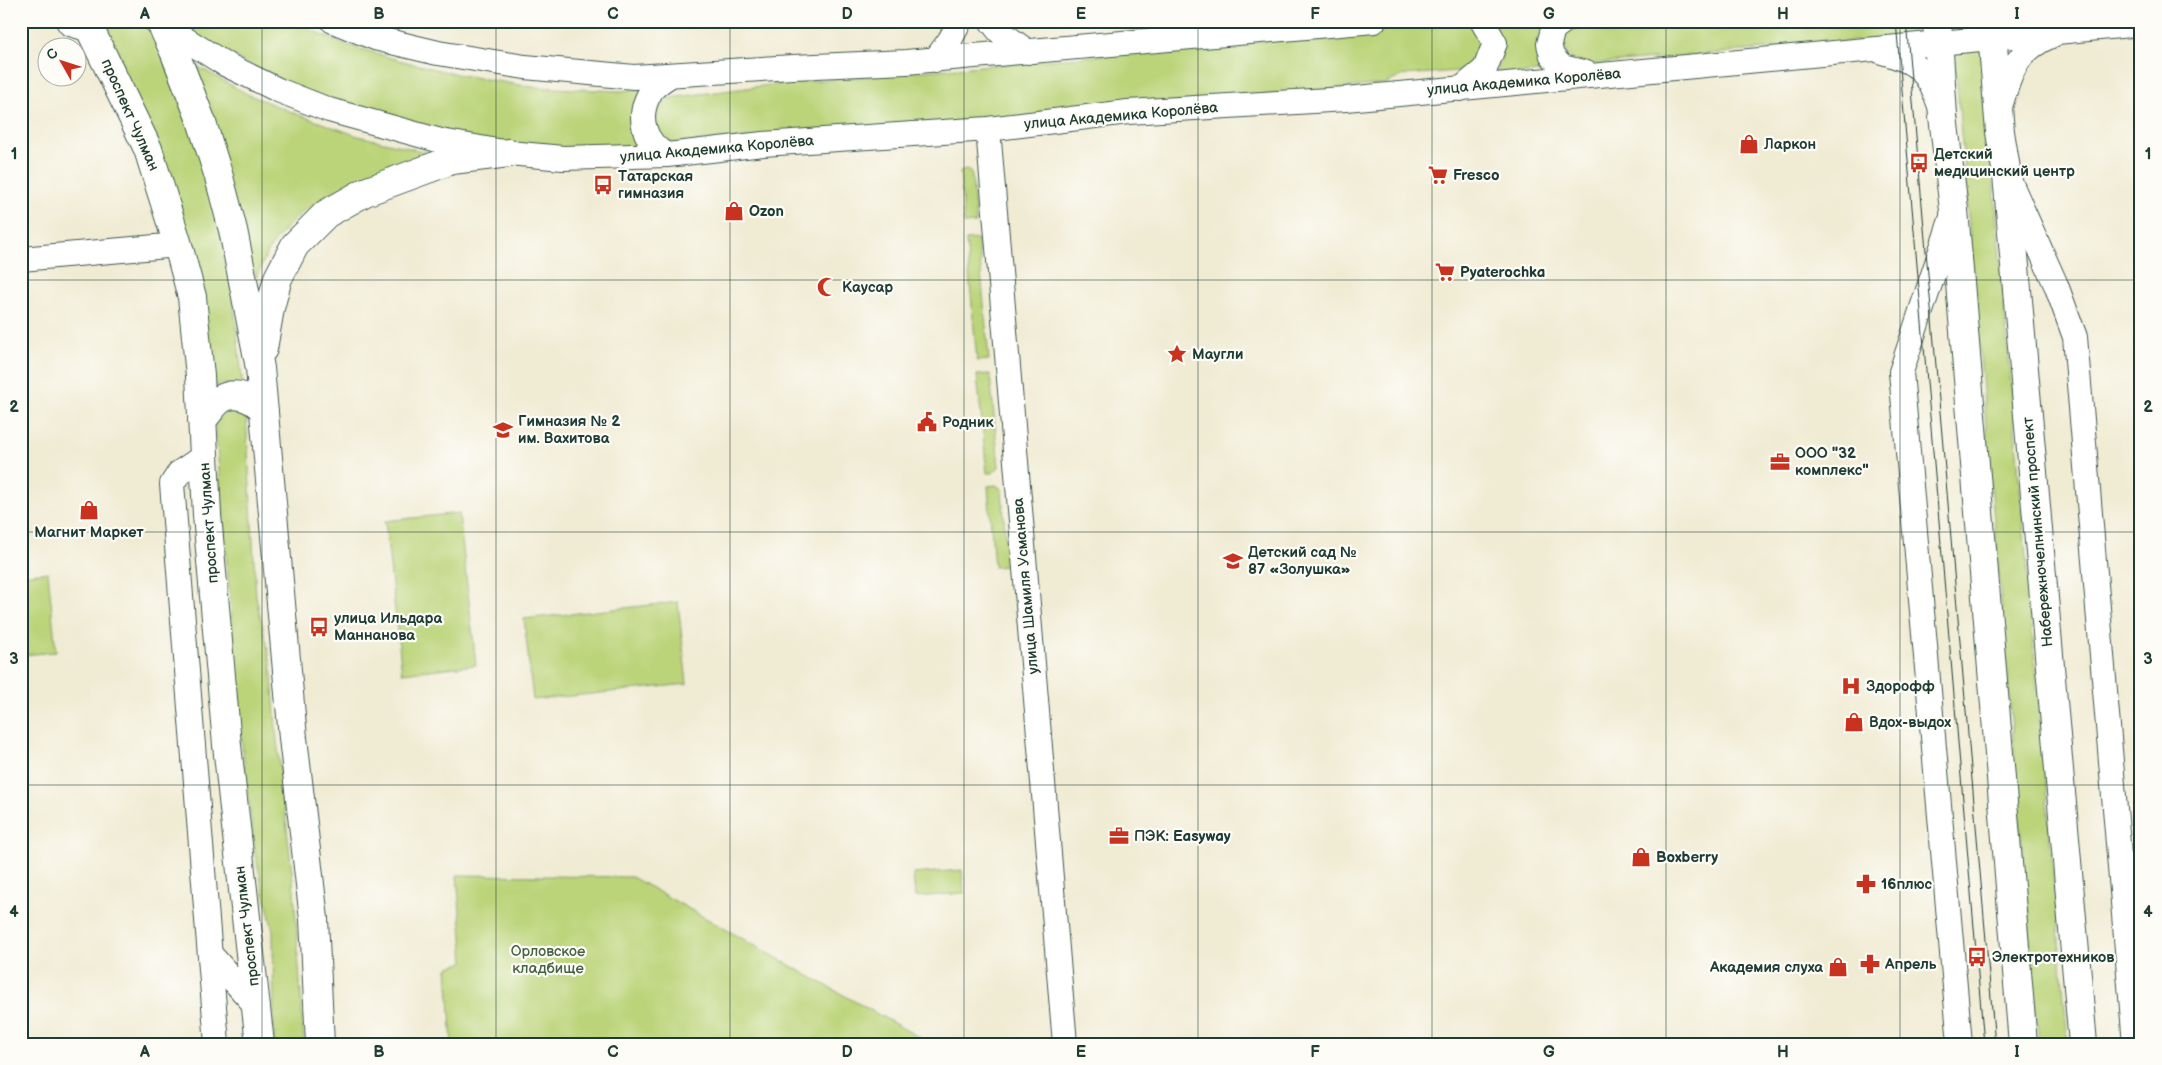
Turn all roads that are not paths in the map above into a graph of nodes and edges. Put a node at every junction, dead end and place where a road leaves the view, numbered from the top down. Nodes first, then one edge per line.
1 (333, 21) edge
2 (960, 21) edge
3 (991, 21) edge
4 (1374, 21) edge
5 (1482, 21) edge
6 (1564, 21) edge
7 (160, 23) edge
8 (82, 24) edge
9 (2141, 24) edge
10 (1992, 30) edge
11 (2060, 32) junction
12 (1938, 33) edge
13 (1874, 50) junction
14 (1028, 52) junction
15 (935, 60) junction
16 (671, 75) junction
17 (1595, 75) junction
18 (1461, 88) junction
19 (1999, 111) junction
20 (1943, 116) junction
21 (988, 129) junction
22 (509, 153) junction
23 (666, 155) junction
24 (2007, 175) junction
25 (1954, 210) junction
26 (178, 245) junction
27 (21, 259) edge
28 (260, 368) junction
29 (264, 410) junction
30 (202, 421) junction
31 (204, 456) junction
32 (210, 954) junction
33 (257, 1007) junction
34 (217, 1044) edge
35 (260, 1044) edge
36 (320, 1044) edge
37 (1065, 1044) edge
38 (1960, 1044) edge
39 (2023, 1044) edge
40 (2084, 1044) edge
41 (2135, 1044) edge

1 - 16 street
2 - 15 street
3 - 14 street
4 - 14 street
5 - 18 street
6 - 17 street
7 - 22 street, улица Академика Королёва
7 - 28 main road
8 - 26 main road, проспект Чулман
9 - 11 street, улица Академика Королёва
10 - 11 street, улица Академика Королёва
10 - 12 street, улица Академика Королёва
10 - 19 main road, Набережночелнинский проспект
11 - 19 street
12 - 13 street, улица Академика Королёва
12 - 20 main road
13 - 17 street, улица Академика Королёва
13 - 20 street
14 - 15 street
15 - 16 street
16 - 23 street
17 - 18 street, улица Академика Королёва
18 - 21 street, улица Академика Королёва
19 - 24 main road, Набережночелнинский проспект
20 - 25 main road
21 - 23 street, улица Академика Королёва
21 - 37 street, улица Шамиля Усманова
22 - 23 street, улица Академика Королёва
22 - 28 main road
24 - 40 main road, Набережночелнинский проспект
24 - 41 street
25 - 38 street
25 - 39 main road
26 - 27 street
26 - 30 main road, проспект Чулман
28 - 29 main road
29 - 30 main road
29 - 36 main road
30 - 31 main road, проспект Чулман
31 - 32 street
31 - 33 main road, проспект Чулман
32 - 33 street
32 - 34 street
33 - 35 main road, проспект Чулман

